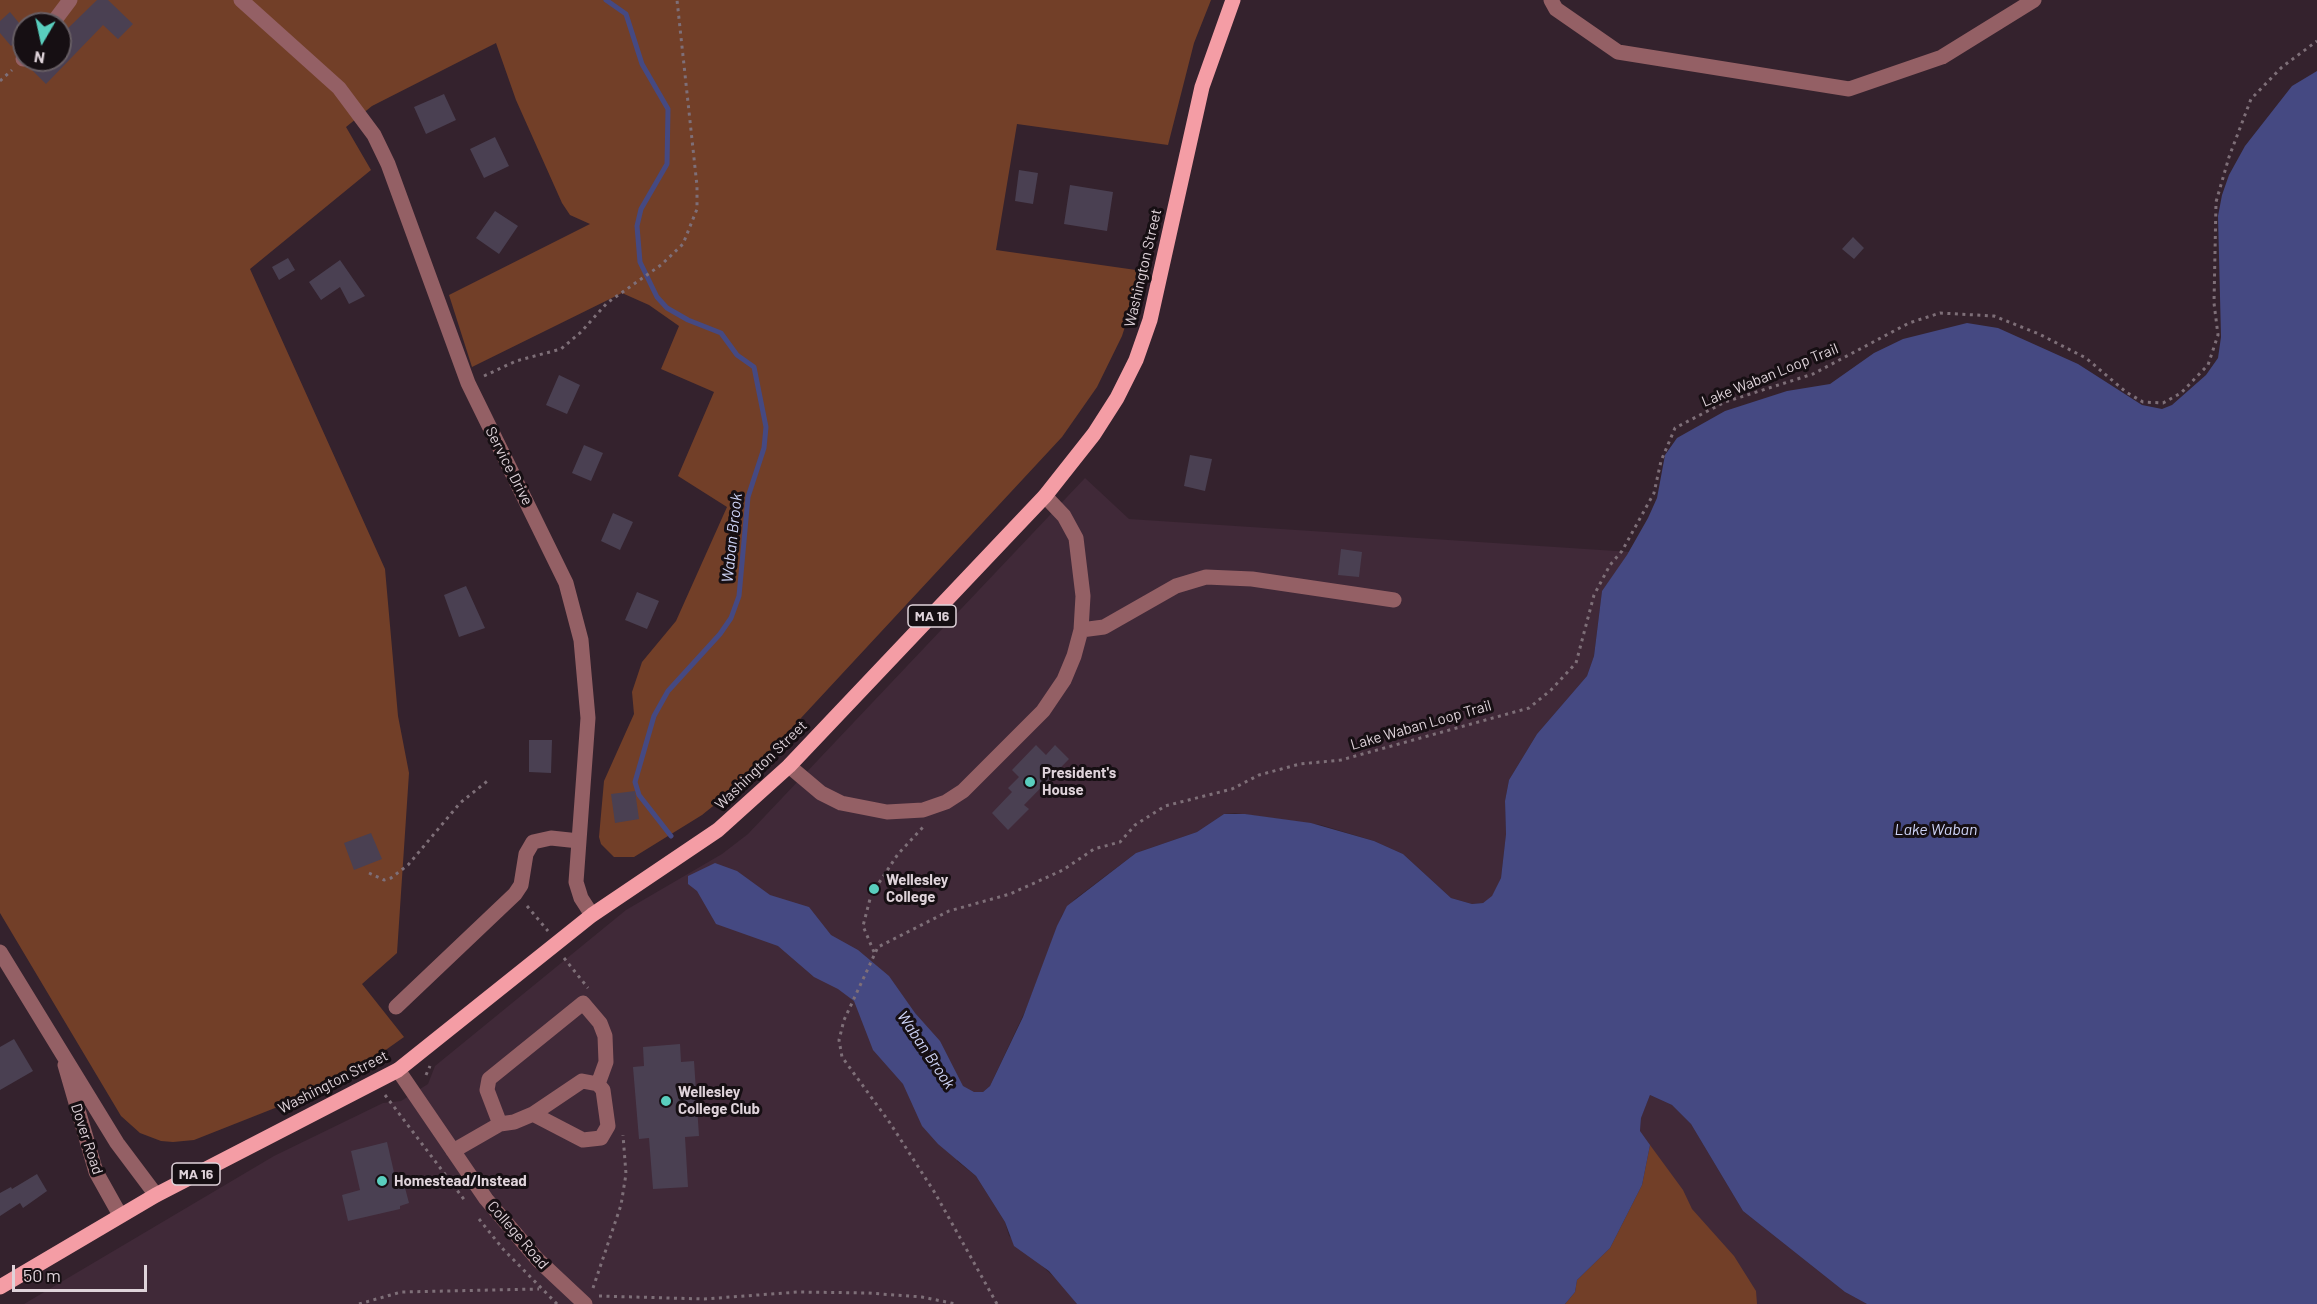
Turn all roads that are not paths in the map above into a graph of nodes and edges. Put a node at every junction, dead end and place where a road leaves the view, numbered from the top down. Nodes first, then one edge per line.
1 (241, 0) edge
2 (1233, 0) edge
3 (1551, 0) edge
4 (2034, 0) edge
5 (1046, 496) junction
6 (1394, 600) dead end
7 (1081, 630) junction
8 (789, 766) junction
9 (579, 841) junction
10 (592, 915) junction
11 (0, 952) edge
12 (396, 1007) dead end
13 (63, 1059) junction
14 (398, 1070) junction
15 (598, 1084) junction
16 (533, 1114) junction
17 (500, 1124) junction
18 (453, 1151) junction
19 (156, 1195) junction
20 (120, 1215) junction
21 (0, 1287) edge
22 (585, 1304) edge

1 - 9 street, Service Drive
2 - 5 main road, Washington Street / MA 16
3 - 4 street
5 - 7 street
5 - 8 main road, Washington Street / MA 16
6 - 7 street
7 - 8 street
8 - 10 main road, Washington Street / MA 16
9 - 10 street, Service Drive
9 - 12 street
10 - 14 main road, Washington Street / MA 16
11 - 13 street, Dover Road
13 - 19 street, Dover Road
13 - 20 street, Dover Road
14 - 18 street, College Road
14 - 19 main road, Washington Street / MA 16
15 - 16 street
15 - 16 street
15 - 17 street
16 - 17 street
17 - 18 street
18 - 22 street, College Road
19 - 20 main road, Washington Street / MA 16
20 - 21 main road, Washington Street / MA 16

